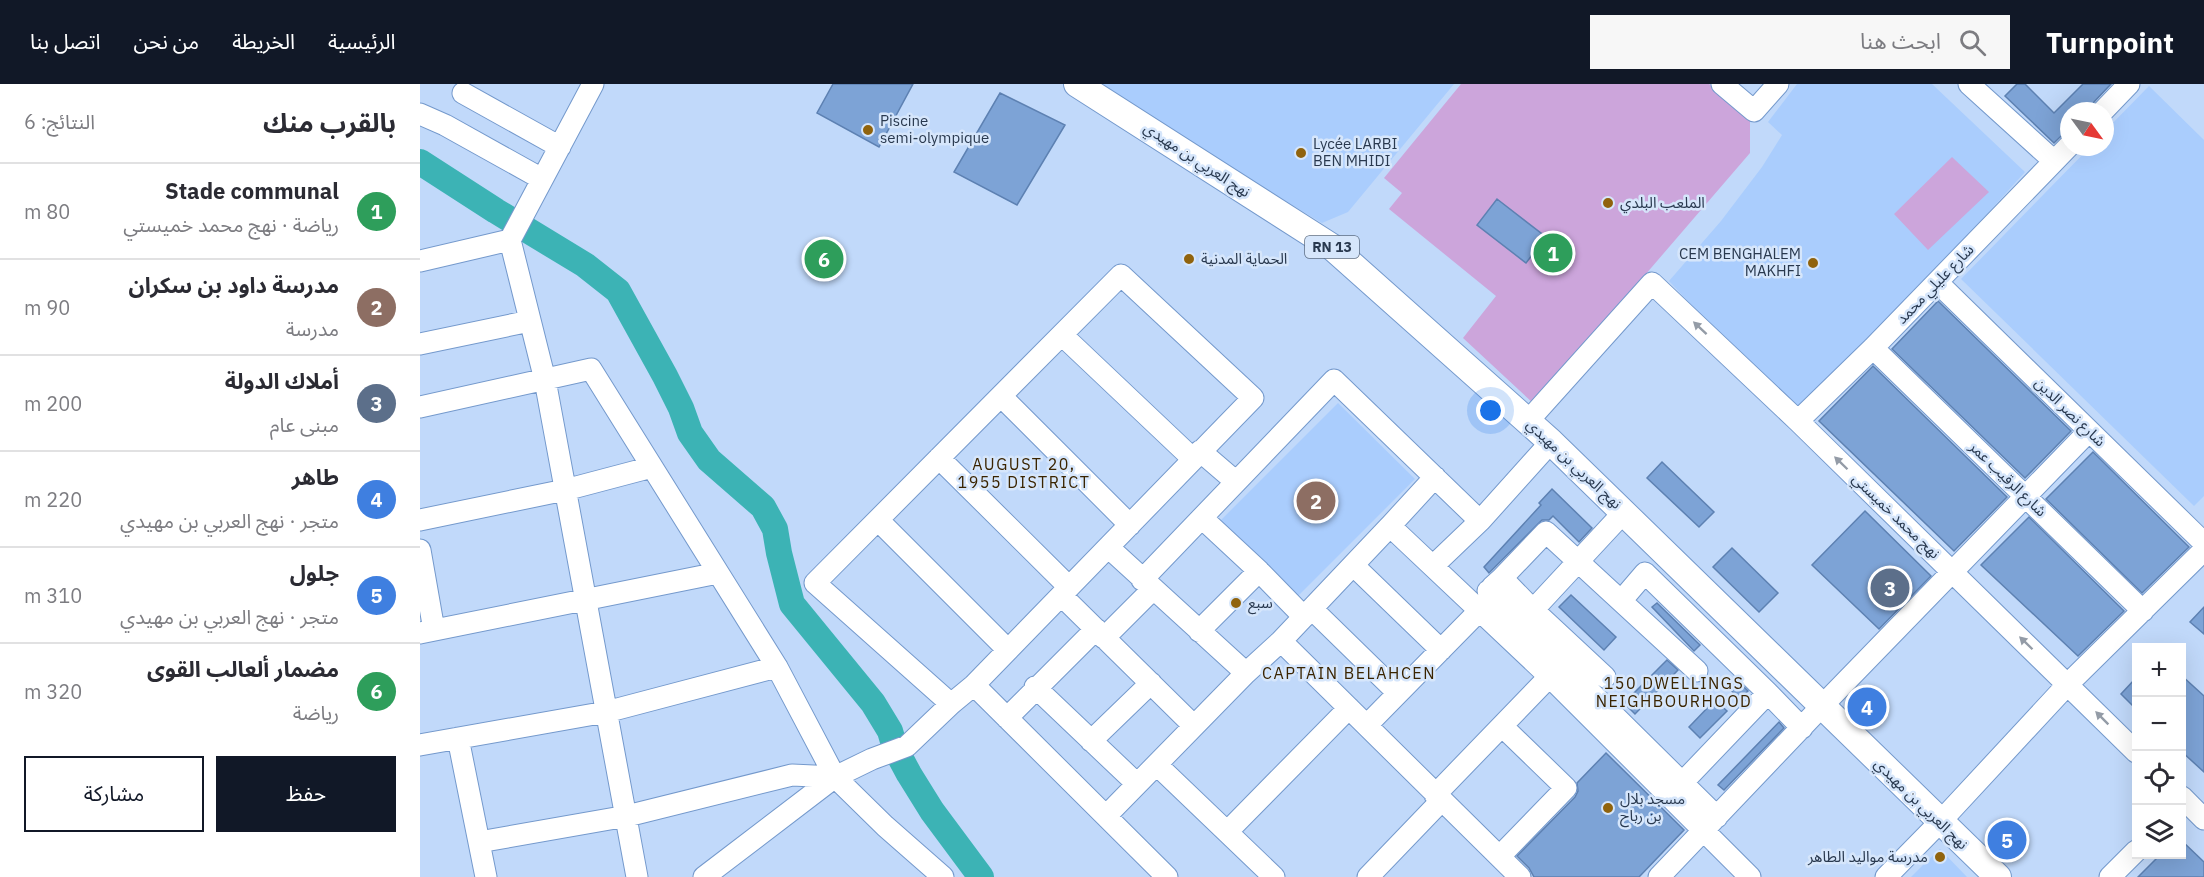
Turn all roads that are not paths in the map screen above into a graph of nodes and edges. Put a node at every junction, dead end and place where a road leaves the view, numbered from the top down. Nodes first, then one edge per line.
1 (1722, 84) edge
2 (1778, 84) edge
3 (1971, 84) edge
4 (2129, 84) edge
5 (587, 86) edge
6 (1083, 86) edge
7 (465, 88) edge
8 (2112, 102) edge
9 (420, 114) edge
10 (445, 125) junction
11 (560, 147) junction
12 (2060, 155) edge
13 (2054, 161) junction
14 (542, 179) junction
15 (513, 235) junction
16 (420, 261) edge
17 (1937, 282) junction
18 (530, 321) junction
19 (1062, 335) junction
20 (420, 344) edge
21 (1873, 348) junction
22 (545, 380) junction
23 (1001, 396) junction
24 (420, 407) edge
25 (1528, 421) junction
26 (1798, 421) junction
27 (2090, 431) junction
28 (1551, 442) junction
29 (1197, 455) junction
30 (939, 459) junction
31 (652, 466) junction
32 (1435, 477) junction
33 (1235, 482) junction
34 (565, 490) junction
35 (2025, 496) junction
36 (1624, 512) junction
37 (1202, 518) junction
38 (420, 520) edge
39 (878, 520) junction
40 (1480, 521) junction
41 (1130, 525) junction
42 (1390, 526) junction
43 (2204, 543) edge
44 (1108, 547) junction
45 (420, 550) edge
46 (2204, 550) edge
47 (1579, 561) junction
48 (1434, 565) junction
49 (1353, 566) junction
50 (1259, 571) junction
51 (1953, 572) junction
52 (718, 573) junction
53 (1148, 584) junction
54 (1066, 591) junction
55 (1486, 595) junction
56 (585, 600) junction
57 (1621, 601) junction
58 (1533, 610) junction
59 (2143, 611) junction
60 (1308, 613) junction
61 (1199, 631) junction
62 (427, 632) edge
63 (1100, 633) junction
64 (1281, 641) junction
65 (1008, 650) junction
66 (1441, 650) junction
67 (777, 667) junction
68 (1697, 671) dead end
69 (1246, 673) junction
70 (1550, 676) junction
71 (1605, 677) dead end
72 (1151, 683) junction
73 (2068, 684) junction
74 (974, 686) junction
75 (1035, 688) junction
76 (1398, 693) junction
77 (1768, 693) junction
78 (951, 704) junction
79 (1821, 707) junction
80 (1349, 708) junction
81 (606, 712) junction
82 (1007, 718) junction
83 (1367, 725) junction
84 (1194, 726) junction
85 (1502, 726) junction
86 (1802, 728) junction
87 (458, 738) junction
88 (1091, 741) junction
89 (420, 745) edge
90 (2135, 751) edge
91 (1157, 765) junction
92 (835, 777) junction
93 (1683, 783) junction
94 (1137, 784) junction
95 (1438, 798) junction
96 (2186, 804) edge
97 (627, 816) junction
98 (1106, 816) junction
99 (2204, 819) edge
100 (1939, 823) junction
101 (1710, 824) junction
102 (1227, 832) junction
103 (479, 842) junction
104 (2132, 854) edge
105 (1500, 856) junction
106 (486, 877) edge
107 (637, 877) edge
108 (704, 877) edge
109 (943, 877) edge
110 (1167, 877) edge
111 (1274, 877) edge
112 (1368, 877) edge
113 (1520, 877) edge
114 (1659, 877) edge
115 (1750, 877) edge
116 (1886, 877) edge
117 (1998, 877) edge
118 (2110, 877) edge

1 - 2 street
3 - 13 street
4 - 8 street
5 - 11 street
6 - 25 main road, نهج العربي بن مهيدي / RN 13
7 - 10 street
7 - 11 street
9 - 10 street
10 - 14 street
11 - 14 street
12 - 13 street, شارع عليلي محمد
13 - 17 street, شارع عليلي محمد
14 - 15 street
15 - 16 street
15 - 18 street
17 - 21 street, شارع عليلي محمد
17 - 27 street, شارع نصر الدين
18 - 20 street
18 - 22 street
19 - 23 street
19 - 29 street
19 - 29 street
21 - 26 street, شارع عليلي محمد
21 - 35 street, شارع الرقيب عمر
22 - 24 street
22 - 31 street
22 - 34 street
23 - 30 street
23 - 41 street
26 -> 25 street, نهج محمد خميستي
25 - 28 main road, نهج العربي بن مهيدي / RN 13
51 -> 26 street, نهج محمد خميستي
27 - 35 street
27 - 43 street, شارع نصر الدين
28 - 36 main road, نهج العربي بن مهيدي / RN 13
28 - 40 street
29 - 33 street
29 - 41 street
30 - 39 street
30 - 54 street
31 - 34 street
31 - 52 street
32 - 33 street
32 - 40 street
32 - 42 street
33 - 37 street
34 - 38 street
34 - 56 street
35 - 51 street
35 - 59 street, شارع الرقيب عمر
36 - 47 street
36 - 79 main road, نهج العربي بن مهيدي / RN 13
37 - 50 street
37 - 53 street
39 - 65 street
39 - 78 street
40 - 48 street
41 - 44 street
42 - 48 street
42 - 49 street
44 - 53 street
44 - 54 street
45 - 62 street
46 - 59 street
47 - 55 street
47 - 57 street
47 - 58 street
48 - 55 street
49 - 60 street
49 - 66 street
50 - 60 street
50 - 61 street
73 -> 51 street, نهج محمد خميستي
51 - 79 street
52 - 56 street
52 - 67 street
53 - 61 street
53 - 63 street
54 - 63 street
54 - 65 street
55 - 58 street
55 - 66 street
55 - 70 street
55 - 93 street
56 - 62 street
56 - 81 street
57 - 68 street
57 - 77 street
58 - 71 street
59 - 73 street
60 - 64 street
60 - 76 street
61 - 69 street
63 - 72 street
63 - 75 street
64 - 69 street
64 - 80 street
65 - 74 street
66 - 76 street
67 - 81 street
67 - 92 street
69 - 84 street
70 - 85 street
70 - 101 street
72 - 84 street
72 - 88 street
90 -> 73 street, نهج محمد خميستي
73 - 100 street
74 - 78 street
74 - 82 street
75 - 82 street
75 - 88 street
76 - 83 street
77 - 86 street
77 - 93 street
78 - 92 street
79 - 86 street
79 - 100 main road, نهج العربي بن مهيدي / RN 13
80 - 83 street
80 - 102 street
81 - 87 street
81 - 97 street
82 - 98 street
83 - 95 street
84 - 91 street
85 - 95 street
85 - 105 street
86 - 101 street
87 - 89 street
87 - 103 street
88 - 94 street
91 - 94 street
91 - 102 street
92 - 97 street
92 - 108 street
92 - 109 street
93 - 101 street
94 - 98 street
95 - 105 street
95 - 112 street
96 - 99 street
97 - 103 street
97 - 107 street
98 - 110 street
100 - 116 street
100 - 117 main road, نهج العربي بن مهيدي / RN 13
101 - 114 street
101 - 115 street
102 - 111 street
103 - 106 street
104 - 118 street
105 - 113 street

